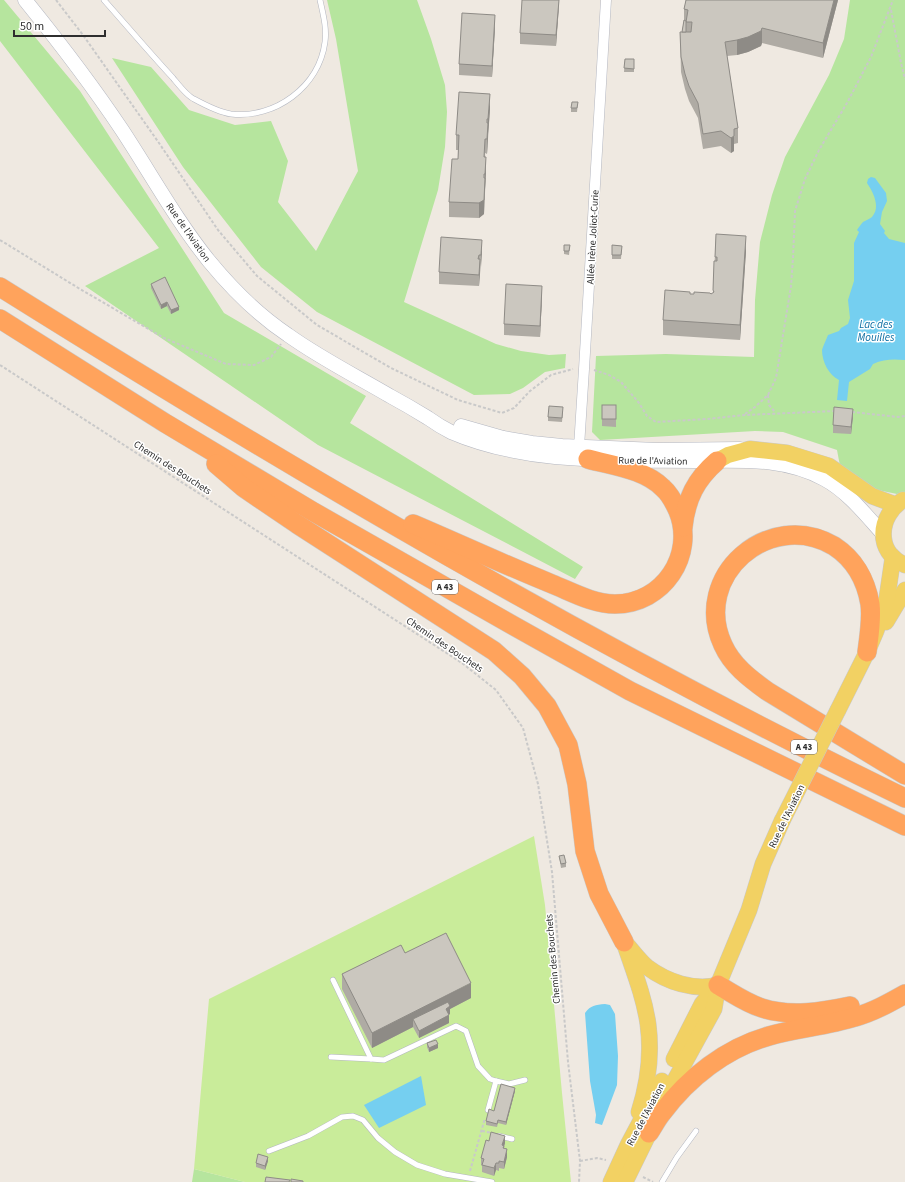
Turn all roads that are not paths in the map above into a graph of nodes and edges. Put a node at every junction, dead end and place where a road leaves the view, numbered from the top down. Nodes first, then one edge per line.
1 (25, 0) edge
2 (104, 0) edge
3 (320, 0) edge
4 (606, 0) edge
5 (0, 287) edge
6 (0, 319) edge
7 (408, 406) junction
8 (165, 423) junction
9 (750, 449) junction
10 (583, 453) junction
11 (717, 461) junction
12 (324, 485) junction
13 (900, 502) edge
14 (683, 527) junction
15 (883, 534) junction
16 (899, 561) edge
17 (905, 590) edge
18 (867, 652) junction
19 (905, 775) edge
20 (905, 798) edge
21 (905, 826) edge
22 (624, 942) junction
23 (333, 980) dead end
24 (718, 985) junction
25 (905, 993) edge
26 (331, 1057) dead end
27 (371, 1059) junction
28 (525, 1080) dead end
29 (496, 1081) junction
30 (488, 1110) edge
31 (696, 1130) dead end
32 (649, 1133) junction
33 (492, 1134) edge
34 (512, 1139) dead end
35 (628, 1145) junction
36 (269, 1151) dead end
37 (492, 1182) edge
38 (611, 1182) edge
39 (625, 1182) edge
40 (662, 1182) edge

1 - 7 street, Rue de l'Aviation
2 - 3 lane
4 - 10 street, Allée Irène Joliot-Curie
5 - 12 highway, A 43
6 - 8 highway, A 43
7 - 10 street, Rue de l'Aviation
7 - 10 street, Rue de l'Aviation
8 - 21 highway, A 43
8 - 22 highway
9 - 10 street, Rue de l'Aviation
9 - 11 main road
9 - 13 main road, Rue de l'Aviation
10 - 11 street, Rue de l'Aviation
10 - 14 highway
11 - 14 highway
11 - 15 street, Rue de l'Aviation
12 - 14 highway
12 - 20 highway, A 43
13 - 15 main road
15 - 16 main road
16 - 18 main road, Rue de l'Aviation
17 - 18 main road, Rue de l'Aviation
18 - 19 highway
18 - 24 main road, Rue de l'Aviation, bridge
22 - 24 main road
22 - 35 main road
23 - 27 lane
24 - 25 highway
24 - 32 main road, Rue de l'Aviation
24 - 35 main road, Rue de l'Aviation
25 - 32 highway
26 - 27 lane
27 - 29 lane
28 - 29 lane
29 - 30 lane
31 - 40 lane
32 - 39 main road, Rue de l'Aviation
33 - 34 lane
35 - 38 main road, Rue de l'Aviation
36 - 37 lane

